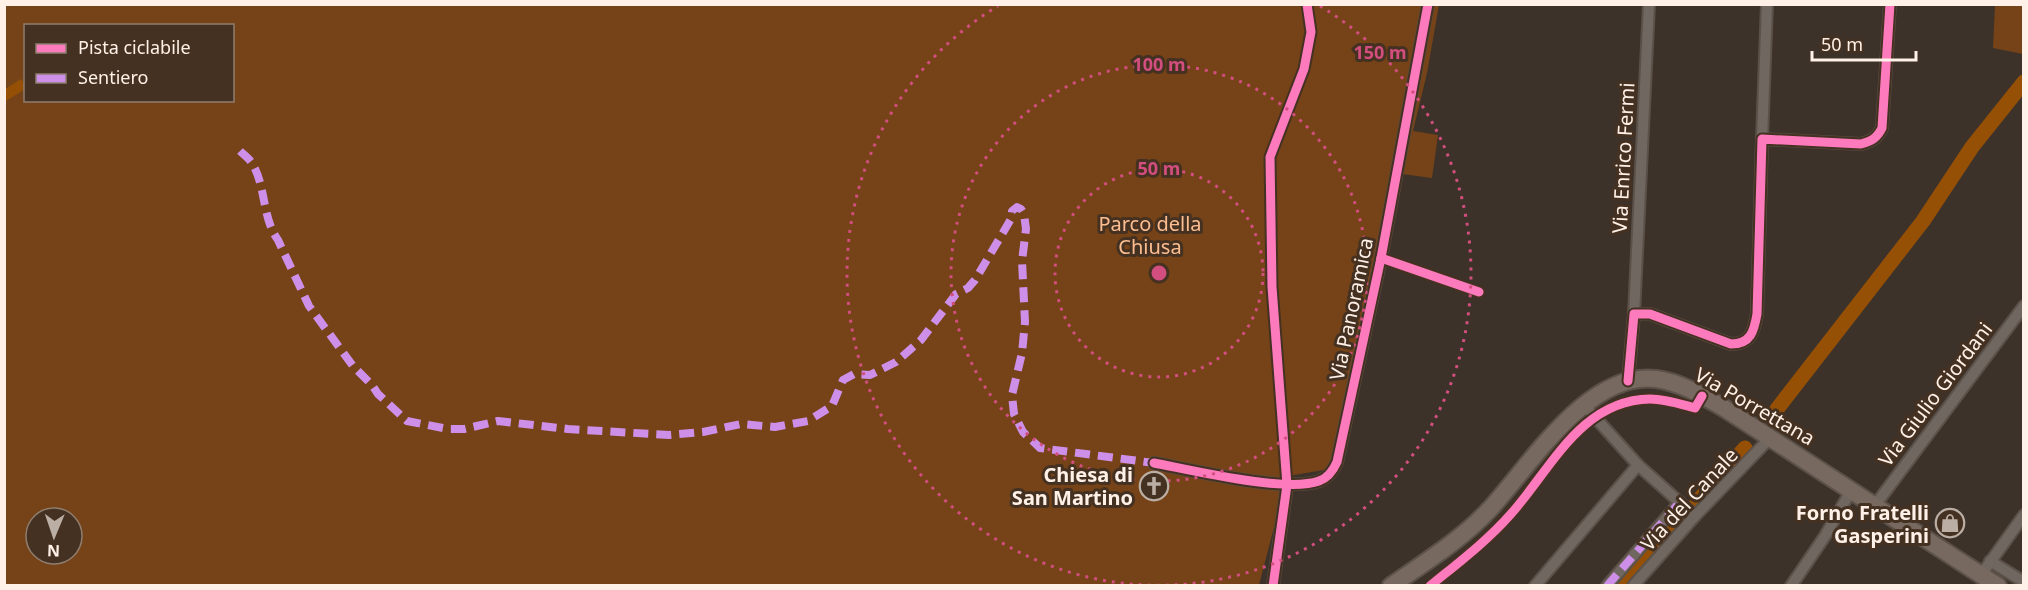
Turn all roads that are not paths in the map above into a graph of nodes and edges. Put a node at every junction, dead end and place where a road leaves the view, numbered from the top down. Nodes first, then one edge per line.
1 (1428, 4) edge
2 (1649, 4) edge
3 (1767, 4) edge
4 (1890, 4) edge
5 (1762, 139) junction
6 (2021, 313) edge
7 (1634, 314) junction
8 (1628, 381) junction
9 (1584, 405) junction
10 (1771, 437) junction
11 (1154, 464) dead end
12 (1638, 465) junction
13 (1287, 485) junction
14 (1852, 489) junction
15 (1680, 502) junction
16 (1876, 504) junction
17 (2024, 515) edge
18 (1695, 516) junction
19 (1985, 568) junction
20 (2024, 582) edge
21 (1273, 585) edge
22 (1392, 585) edge
23 (1535, 585) edge
24 (1607, 585) edge
25 (1633, 585) edge
26 (1791, 585) edge
27 (1998, 585) edge

1 - 13 street, Via Panoramica
2 - 7 street, Via Enrico Fermi
3 - 5 street
4 - 5 street
5 - 7 street
6 - 16 street, Via Giulio Giordani
7 - 8 street, Via Enrico Fermi
8 - 9 main road, Via Porrettana
8 - 10 main road, Via Porrettana
9 - 12 street
9 - 22 main road, Via Porrettana
10 - 14 main road, Via Porrettana
10 - 18 street, Via del Canale
11 - 13 street, Via Panoramica
12 - 15 street
12 - 23 street
13 - 21 street
14 - 16 main road, Via Porrettana
14 - 26 street
15 - 18 street
15 - 24 street
16 - 19 main road, Via Porrettana
17 - 19 street
18 - 25 street, Via del Canale
19 - 20 street
19 - 27 main road, Via Porrettana

